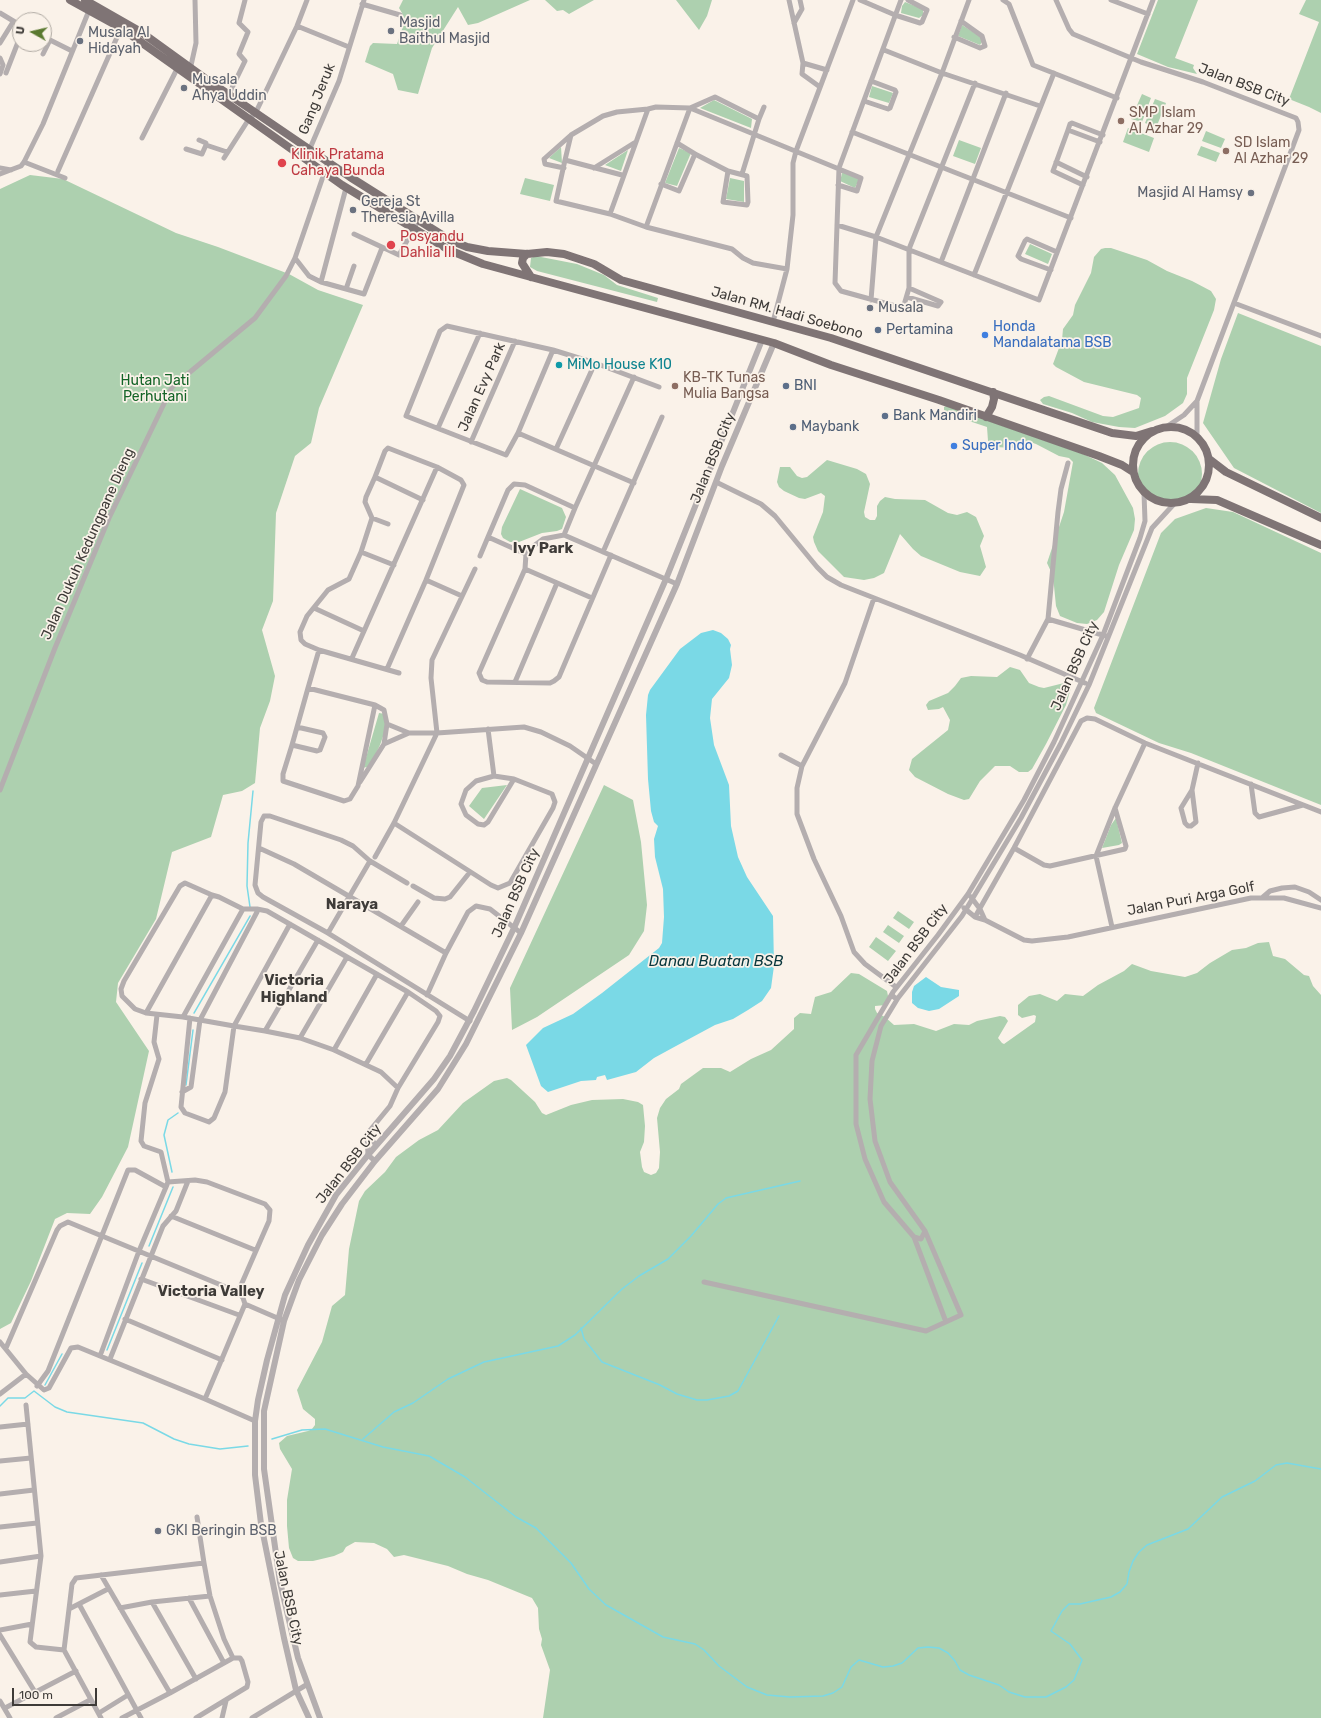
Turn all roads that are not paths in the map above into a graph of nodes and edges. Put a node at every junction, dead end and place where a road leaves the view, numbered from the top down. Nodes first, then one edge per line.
1 (70, 0) edge
2 (195, 0) edge
3 (245, 0) edge
4 (307, 0) edge
5 (789, 0) edge
6 (800, 0) edge
7 (853, 0) edge
8 (860, 0) edge
9 (901, 0) edge
10 (908, 0) edge
11 (969, 0) edge
12 (1003, 0) edge
13 (1056, 0) edge
14 (1111, 0) edge
15 (1153, 0) edge
16 (363, 2) edge
17 (89, 4) edge
18 (0, 14) edge
19 (1148, 14) junction
20 (400, 15) dead end
21 (895, 15) junction
22 (960, 20) junction
23 (12, 21) edge
24 (794, 23) junction
25 (12, 24) edge
26 (122, 25) junction
27 (297, 26) junction
28 (954, 38) junction
29 (52, 41) edge
30 (0, 43) edge
31 (349, 47) junction
32 (884, 50) junction
33 (72, 51) junction
34 (13, 52) edge
35 (0, 58) edge
36 (1132, 58) junction
37 (181, 60) junction
38 (803, 63) junction
39 (176, 68) junction
40 (827, 70) junction
41 (189, 72) junction
42 (942, 72) junction
43 (3, 73) edge
44 (1054, 73) junction
45 (871, 81) junction
46 (975, 83) junction
47 (820, 87) junction
48 (1006, 93) junction
49 (229, 94) junction
50 (1117, 98) junction
51 (864, 101) junction
52 (1040, 106) junction
53 (764, 107) dead end
54 (690, 108) junction
55 (648, 109) junction
56 (256, 112) junction
57 (759, 119) junction
58 (249, 120) junction
59 (1068, 130) junction
60 (852, 132) junction
61 (755, 134) junction
62 (571, 135) junction
63 (1103, 135) junction
64 (142, 138) dead end
65 (200, 140) dead end
66 (1100, 142) junction
67 (634, 143) junction
68 (677, 143) junction
69 (206, 145) junction
70 (186, 149) dead end
71 (310, 149) junction
72 (796, 150) junction
73 (227, 152) junction
74 (695, 154) junction
75 (908, 154) junction
76 (224, 158) dead end
77 (305, 160) junction
78 (565, 160) junction
79 (24, 162) junction
80 (328, 162) junction
81 (1056, 162) junction
82 (941, 167) junction
83 (0, 168) edge
84 (564, 168) junction
85 (594, 168) junction
86 (839, 168) junction
87 (11, 170) junction
88 (58, 171) dead end
89 (728, 171) junction
90 (323, 172) junction
91 (0, 174) edge
92 (742, 174) junction
93 (622, 175) junction
94 (350, 177) junction
95 (1087, 177) junction
96 (65, 178) dead end
97 (973, 180) junction
98 (661, 184) junction
99 (838, 185) junction
100 (1084, 185) junction
101 (346, 188) junction
102 (1006, 193) junction
103 (610, 214) junction
104 (1071, 218) junction
105 (418, 221) junction
106 (837, 225) junction
107 (646, 227) junction
108 (412, 229) junction
109 (354, 234) dead end
110 (876, 237) junction
111 (382, 248) junction
112 (908, 249) junction
113 (1058, 252) junction
114 (527, 254) junction
115 (295, 258) junction
116 (941, 262) junction
117 (354, 266) dead end
118 (787, 269) junction
119 (1051, 270) junction
120 (974, 275) junction
121 (531, 277) junction
122 (321, 282) junction
123 (909, 288) junction
124 (346, 289) junction
125 (907, 297) junction
126 (871, 300) junction
127 (1234, 304) junction
128 (773, 322) junction
129 (480, 333) junction
130 (1321, 336) edge
131 (762, 340) junction
132 (515, 341) junction
133 (774, 343) junction
134 (553, 350) junction
135 (595, 363) junction
136 (634, 377) junction
137 (659, 387) dead end
138 (993, 392) junction
139 (1197, 401) junction
140 (662, 417) dead end
141 (986, 417) junction
142 (728, 423) junction
143 (739, 426) junction
144 (1166, 427) junction
145 (438, 428) junction
146 (1152, 432) junction
147 (518, 433) junction
148 (1197, 436) junction
149 (471, 442) junction
150 (556, 449) junction
151 (1209, 459) junction
152 (1068, 462) dead end
153 (595, 466) junction
154 (437, 468) junction
155 (1133, 472) junction
156 (374, 477) junction
157 (716, 482) junction
158 (634, 483) junction
159 (1144, 493) junction
160 (1191, 499) junction
161 (423, 500) junction
162 (1174, 504) junction
163 (575, 508) junction
164 (372, 518) junction
165 (1321, 518) edge
166 (388, 524) dead end
167 (564, 535) junction
168 (488, 537) junction
169 (1321, 545) edge
170 (361, 552) junction
171 (603, 552) junction
172 (526, 554) junction
173 (611, 555) junction
174 (480, 556) dead end
175 (394, 565) junction
176 (475, 569) dead end
177 (525, 569) junction
178 (666, 579) junction
179 (426, 580) junction
180 (557, 583) junction
181 (677, 584) junction
182 (462, 596) junction
183 (592, 598) junction
184 (874, 598) junction
185 (314, 608) junction
186 (1048, 619) junction
187 (364, 631) junction
188 (1103, 635) junction
189 (1108, 637) junction
190 (319, 650) junction
191 (352, 658) junction
192 (1027, 658) junction
193 (387, 669) junction
194 (399, 672) dead end
195 (516, 682) junction
196 (1083, 682) junction
197 (1089, 685) junction
198 (308, 688) junction
199 (375, 705) junction
200 (387, 724) junction
201 (297, 727) junction
202 (488, 729) junction
203 (409, 733) junction
204 (437, 733) junction
205 (1145, 743) junction
206 (384, 744) junction
207 (292, 745) junction
208 (781, 755) dead end
209 (589, 759) junction
210 (1198, 763) junction
211 (596, 764) junction
212 (802, 766) junction
213 (494, 776) junction
214 (514, 778) junction
215 (1251, 784) junction
216 (358, 786) junction
217 (0, 790) edge
218 (1192, 790) junction
219 (1304, 805) junction
220 (1115, 808) junction
221 (1320, 812) edge
222 (394, 823) junction
223 (259, 848) junction
224 (1014, 848) junction
225 (1096, 856) junction
226 (375, 857) dead end
227 (370, 861) junction
228 (470, 872) junction
229 (407, 883) dead end
230 (413, 886) dead end
231 (968, 894) junction
232 (212, 895) junction
233 (350, 896) junction
234 (1263, 897) junction
235 (972, 900) junction
236 (1321, 900) edge
237 (418, 902) dead end
238 (961, 904) junction
239 (1321, 908) edge
240 (243, 909) junction
241 (257, 909) junction
242 (966, 909) junction
243 (980, 909) junction
244 (975, 917) junction
245 (985, 920) junction
246 (290, 924) junction
247 (401, 926) junction
248 (1112, 927) junction
249 (514, 928) junction
250 (521, 932) junction
251 (328, 933) junction
252 (318, 940) junction
253 (446, 953) junction
254 (347, 957) junction
255 (377, 974) junction
256 (894, 990) junction
257 (408, 992) junction
258 (426, 995) junction
259 (898, 998) junction
260 (146, 1013) junction
261 (157, 1015) junction
262 (183, 1017) junction
263 (190, 1018) junction
264 (200, 1020) junction
265 (470, 1021) junction
266 (234, 1026) junction
267 (265, 1031) junction
268 (300, 1038) junction
269 (334, 1050) junction
270 (366, 1064) junction
271 (398, 1088) junction
272 (182, 1092) junction
273 (367, 1134) junction
274 (376, 1145) junction
275 (368, 1155) junction
276 (374, 1161) junction
277 (188, 1181) junction
278 (167, 1184) junction
279 (171, 1216) junction
280 (925, 1231) junction
281 (102, 1235) junction
282 (914, 1237) junction
283 (255, 1250) junction
284 (139, 1251) junction
285 (150, 1256) junction
286 (141, 1279) junction
287 (704, 1282) dead end
288 (238, 1292) junction
289 (245, 1304) junction
290 (239, 1315) junction
291 (125, 1319) junction
292 (281, 1320) junction
293 (946, 1322) junction
294 (0, 1342) edge
295 (6, 1348) junction
296 (100, 1356) junction
297 (110, 1360) junction
298 (222, 1360) junction
299 (26, 1374) junction
300 (37, 1386) junction
301 (0, 1394) edge
302 (206, 1399) junction
303 (26, 1405) dead end
304 (255, 1421) junction
305 (28, 1424) junction
306 (0, 1427) edge
307 (31, 1458) junction
308 (0, 1461) edge
309 (34, 1490) junction
310 (0, 1494) edge
311 (197, 1517) dead end
312 (37, 1523) junction
313 (0, 1527) edge
314 (41, 1556) junction
315 (0, 1562) edge
316 (204, 1563) junction
317 (101, 1575) junction
318 (108, 1589) junction
319 (36, 1591) junction
320 (0, 1595) edge
321 (210, 1596) junction
322 (189, 1598) junction
323 (152, 1602) junction
324 (79, 1604) junction
325 (120, 1608) junction
326 (69, 1609) junction
327 (32, 1624) junction
328 (0, 1630) edge
329 (0, 1635) edge
330 (64, 1650) junction
331 (233, 1658) junction
332 (224, 1664) junction
333 (76, 1671) junction
334 (196, 1679) junction
335 (306, 1685) junction
336 (296, 1690) junction
337 (35, 1692) junction
338 (170, 1693) junction
339 (128, 1695) junction
340 (90, 1700) junction
341 (0, 1701) edge
342 (226, 1701) junction
343 (5, 1708) junction
344 (137, 1710) junction
345 (100, 1715) edge
346 (10, 1718) edge
347 (56, 1718) edge
348 (122, 1718) edge
349 (141, 1718) edge
350 (196, 1718) edge
351 (222, 1718) edge
352 (252, 1718) edge
353 (309, 1718) edge
354 (320, 1718) edge

1 - 17 main road
2 - 41 street
3 - 49 street
4 - 27 street
5 - 24 street
6 - 24 street
7 - 40 street
8 - 21 street
9 - 21 street
10 - 21 street
11 - 22 street
12 - 44 street
13 - 36 street
14 - 19 street
15 - 19 street
16 - 20 street, Gang Jeruk
16 - 31 street, Gang Jeruk
17 - 26 main road
17 - 33 street
18 - 23 street
19 - 36 street
21 - 32 street
22 - 28 street
22 - 28 street
24 - 38 street
25 - 30 street
26 - 37 main road
26 - 39 main road
26 - 88 street
27 - 31 street
27 - 56 street
28 - 42 street
29 - 33 street
31 - 71 street, Gang Jeruk
32 - 42 street
32 - 45 street
33 - 79 street
34 - 43 street
35 - 43 street
36 - 50 street
36 - 127 street, Jalan BSB City
37 - 39 street
37 - 41 main road
38 - 40 street
38 - 47 street
39 - 41 main road
39 - 64 street
40 - 47 street
41 - 49 main road, Jalan RM. Hadi Soebono
41 - 58 main road
42 - 46 street
42 - 75 street
44 - 50 street
44 - 52 street
45 - 51 street
45 - 51 street
46 - 48 street
46 - 82 street
47 - 72 street
48 - 52 street
48 - 97 street
49 - 56 main road, Jalan RM. Hadi Soebono
50 - 63 street
51 - 60 street
52 - 102 street
53 - 57 street
54 - 55 street
54 - 57 street
54 - 61 street
54 - 68 street
55 - 62 street
55 - 67 street
56 - 58 street
56 - 71 main road, Jalan RM. Hadi Soebono
57 - 61 street
58 - 73 street
58 - 77 main road
59 - 63 street
59 - 66 street
59 - 81 street
60 - 75 street
60 - 86 street
61 - 72 street
61 - 92 street
62 - 78 street
62 - 84 street
63 - 66 street
65 - 69 street
66 - 95 street
67 - 85 street
67 - 93 street
68 - 74 street
68 - 98 street
69 - 70 street
69 - 73 street
71 - 77 street, Gang Jeruk
71 - 80 main road, Jalan RM. Hadi Soebono
72 - 86 street
72 - 118 street
73 - 76 street
74 - 89 street
74 - 98 street
75 - 82 street
75 - 110 street
77 - 90 main road
78 - 84 street
78 - 85 street
79 - 87 street
79 - 96 street
80 - 90 street, Jalan Dukuh Kedungpane Dieng
80 - 94 main road, Jalan RM. Hadi Soebono
81 - 95 street
81 - 100 street
82 - 97 street
82 - 112 street
83 - 87 street
84 - 103 street
85 - 93 street
86 - 99 street
86 - 99 street
87 - 91 street
89 - 92 street
89 - 92 street
90 - 101 main road
90 - 115 street, Jalan Dukuh Kedungpane Dieng
93 - 103 street
94 - 101 main road
94 - 105 main road, Jalan RM. Hadi Soebono
95 - 100 street
97 - 102 street
97 - 116 street
98 - 107 street
99 - 106 street
100 - 104 street
101 - 108 main road
101 - 122 street
102 - 104 street
102 - 120 street
103 - 107 street
104 - 113 street
105 - 108 street
105 - 114 main road, Jalan RM. Hadi Soebono
106 - 110 street
106 - 126 street
107 - 118 street
108 - 111 street
108 - 121 main road
109 - 111 street
110 - 112 street
110 - 126 street
111 - 124 street
112 - 116 street
112 - 123 street
113 - 119 street
113 - 119 street
114 - 121 main road
114 - 128 main road, Jalan RM. Hadi Soebono
115 - 122 street
115 - 217 street, Jalan Dukuh Kedungpane Dieng
116 - 120 street
117 - 124 street
118 - 128 street
119 - 120 street
121 - 131 main road
122 - 124 street
123 - 125 street
123 - 125 street
125 - 126 street
127 - 130 street
127 - 139 street, Jalan BSB City
128 - 138 main road, Jalan RM. Hadi Soebono
129 - 132 street, Jalan Evy Park
129 - 145 street, Jalan Evy Park
129 - 145 street, Jalan Evy Park
131 - 133 main road
131 - 142 street, Jalan BSB City
132 - 134 street, Jalan Evy Park
132 - 149 street, Jalan Evy Park
133 - 141 main road
133 - 143 street, Jalan BSB City
134 - 135 street, Jalan Evy Park
134 - 147 street, Jalan Evy Park
135 - 136 street, Jalan Evy Park
135 - 150 street
136 - 137 street, Jalan Evy Park
136 - 153 street
138 - 141 main road
138 - 146 main road, Jalan RM. Hadi Soebono
139 - 144 street, Jalan BSB City
139 - 148 street, Jalan BSB City
140 - 158 street
141 - 155 main road
142 - 143 street
142 - 178 street, Jalan BSB City
143 - 157 street, Jalan BSB City
144 - 146 main road, Jalan RM. Hadi Soebono
144 - 148 main road, Jalan RM. Hadi Soebono
145 - 149 street, Jalan Evy Park
146 - 155 main road, Jalan RM. Hadi Soebono
147 - 149 street, Jalan Evy Park
147 - 150 street
148 - 151 main road
150 - 153 street
151 - 160 main road
151 - 165 main road
152 - 186 street
153 - 158 street
153 - 163 street
154 - 156 street
154 - 161 street
154 - 179 street
155 - 159 main road
156 - 161 street
156 - 164 street
157 - 181 street, Jalan BSB City
157 - 184 street
158 - 171 street
159 - 162 main road
159 - 188 street, Jalan BSB City
160 - 162 main road
160 - 169 main road
161 - 175 street
162 - 189 street, Jalan BSB City
163 - 167 street
163 - 168 street
164 - 166 street
164 - 170 street
167 - 171 street
167 - 172 street
168 - 172 street
168 - 174 street
170 - 175 street
170 - 185 street
171 - 173 street
172 - 177 street
173 - 178 street
173 - 183 street
175 - 187 street
176 - 182 street
177 - 180 street
177 - 195 street
178 - 181 street
178 - 209 street, Jalan BSB City
179 - 182 street
179 - 193 street
180 - 183 street
180 - 195 street
181 - 211 street, Jalan BSB City
182 - 204 street
183 - 195 street
184 - 192 street
184 - 212 street
185 - 187 street
185 - 190 street
186 - 188 street
186 - 192 street
187 - 191 street
188 - 189 street
188 - 196 street, Jalan BSB City
189 - 197 street, Jalan BSB City
190 - 191 street
190 - 198 street
191 - 193 street
192 - 196 street
193 - 194 street
196 - 197 street
196 - 231 street, Jalan BSB City
197 - 235 street, Jalan BSB City
198 - 199 street
198 - 201 street
199 - 200 street
199 - 216 street
200 - 203 street
200 - 206 street
201 - 207 street
201 - 207 street
202 - 204 street
202 - 209 street
202 - 213 street
203 - 204 street
203 - 206 street
204 - 222 street
205 - 210 street
205 - 220 street
205 - 224 street
206 - 216 street
207 - 216 street
208 - 212 street
209 - 211 street
209 - 249 street, Jalan BSB City
210 - 215 street
210 - 218 street
211 - 250 street, Jalan BSB City
212 - 256 street
213 - 214 street
213 - 214 street
214 - 228 street
215 - 219 street
215 - 219 street
218 - 218 street
219 - 221 street
220 - 225 street
220 - 225 street
222 - 226 street
222 - 228 street
223 - 227 street
223 - 233 street
223 - 251 street
224 - 225 street
224 - 243 street
225 - 248 street, Jalan Puri Arga Golf
227 - 229 street
227 - 233 street
228 - 230 street
231 - 235 street
231 - 238 street, Jalan BSB City
232 - 240 street
232 - 260 street
232 - 260 street
233 - 247 street
233 - 251 street
234 - 236 street
234 - 239 street, Jalan Puri Arga Golf
234 - 248 street, Jalan Puri Arga Golf
235 - 242 street, Jalan BSB City
235 - 243 street
237 - 247 street
238 - 242 street, Jalan Puri Arga Golf
238 - 256 street, Jalan BSB City
240 - 241 street
240 - 262 street
241 - 246 street
241 - 264 street
242 - 244 street, Jalan Puri Arga Golf
242 - 259 street, Jalan BSB City
243 - 244 street
243 - 245 street
244 - 245 street, Jalan Puri Arga Golf
245 - 248 street, Jalan Puri Arga Golf
246 - 252 street
246 - 266 street
247 - 253 street
249 - 250 street
249 - 253 street
249 - 265 street, Jalan BSB City
250 - 276 street, Jalan BSB City
251 - 258 street
252 - 254 street
252 - 267 street
253 - 258 street
254 - 255 street
254 - 268 street
255 - 257 street
255 - 269 street
256 - 259 street, Jalan BSB City
256 - 282 street
257 - 270 street
257 - 271 street
258 - 265 street
259 - 280 street
260 - 261 street
261 - 262 street
261 - 278 street
262 - 263 street
263 - 264 street
263 - 272 street
264 - 266 street
264 - 272 street
265 - 274 street, Jalan BSB City
266 - 267 street
266 - 272 street
267 - 268 street
268 - 269 street
269 - 270 street
270 - 271 street
271 - 273 street
273 - 274 street
273 - 275 street
274 - 275 street, Jalan BSB City
275 - 276 street
275 - 292 street, Jalan BSB City
276 - 292 street, Jalan BSB City
277 - 278 street
277 - 279 street
277 - 283 street
278 - 281 street
278 - 284 street
279 - 283 street
279 - 285 street
280 - 282 street
280 - 293 street
281 - 284 street
281 - 295 street
281 - 300 street
282 - 293 street
283 - 288 street
284 - 285 street
284 - 296 street
285 - 286 street
285 - 288 street
286 - 290 street
286 - 291 street
287 - 293 street
288 - 289 street
289 - 290 street
289 - 292 street
290 - 298 street
291 - 297 street
291 - 298 street
292 - 304 street, Jalan BSB City
292 - 335 street, Jalan BSB City
294 - 295 street
295 - 299 street
296 - 297 street
296 - 300 street
297 - 302 street
298 - 302 street
299 - 300 street
299 - 301 street
302 - 304 street
303 - 305 street
304 - 336 street, Jalan BSB City
305 - 306 street
305 - 307 street
307 - 308 street
307 - 309 street
309 - 310 street
309 - 312 street
311 - 316 street
312 - 313 street
312 - 314 street
314 - 315 street
314 - 319 street
316 - 317 street
316 - 321 street
317 - 318 street
317 - 326 street
318 - 324 street
318 - 325 street
319 - 320 street
319 - 327 street
321 - 322 street
321 - 331 street
322 - 323 street
322 - 332 street
323 - 325 street
323 - 334 street
324 - 326 street
324 - 339 street
325 - 338 street
326 - 330 street
327 - 328 street
327 - 330 street
329 - 337 street
330 - 333 street
331 - 332 street
331 - 342 street
332 - 334 street
333 - 337 street
333 - 340 street
334 - 338 street
335 - 336 street
335 - 354 street, Jalan BSB City
336 - 352 street
336 - 353 street, Jalan BSB City
337 - 343 street
338 - 344 street
339 - 344 street
339 - 345 street
340 - 345 street
340 - 347 street
341 - 343 street
342 - 350 street
342 - 351 street
343 - 346 street
344 - 348 street
344 - 349 street

